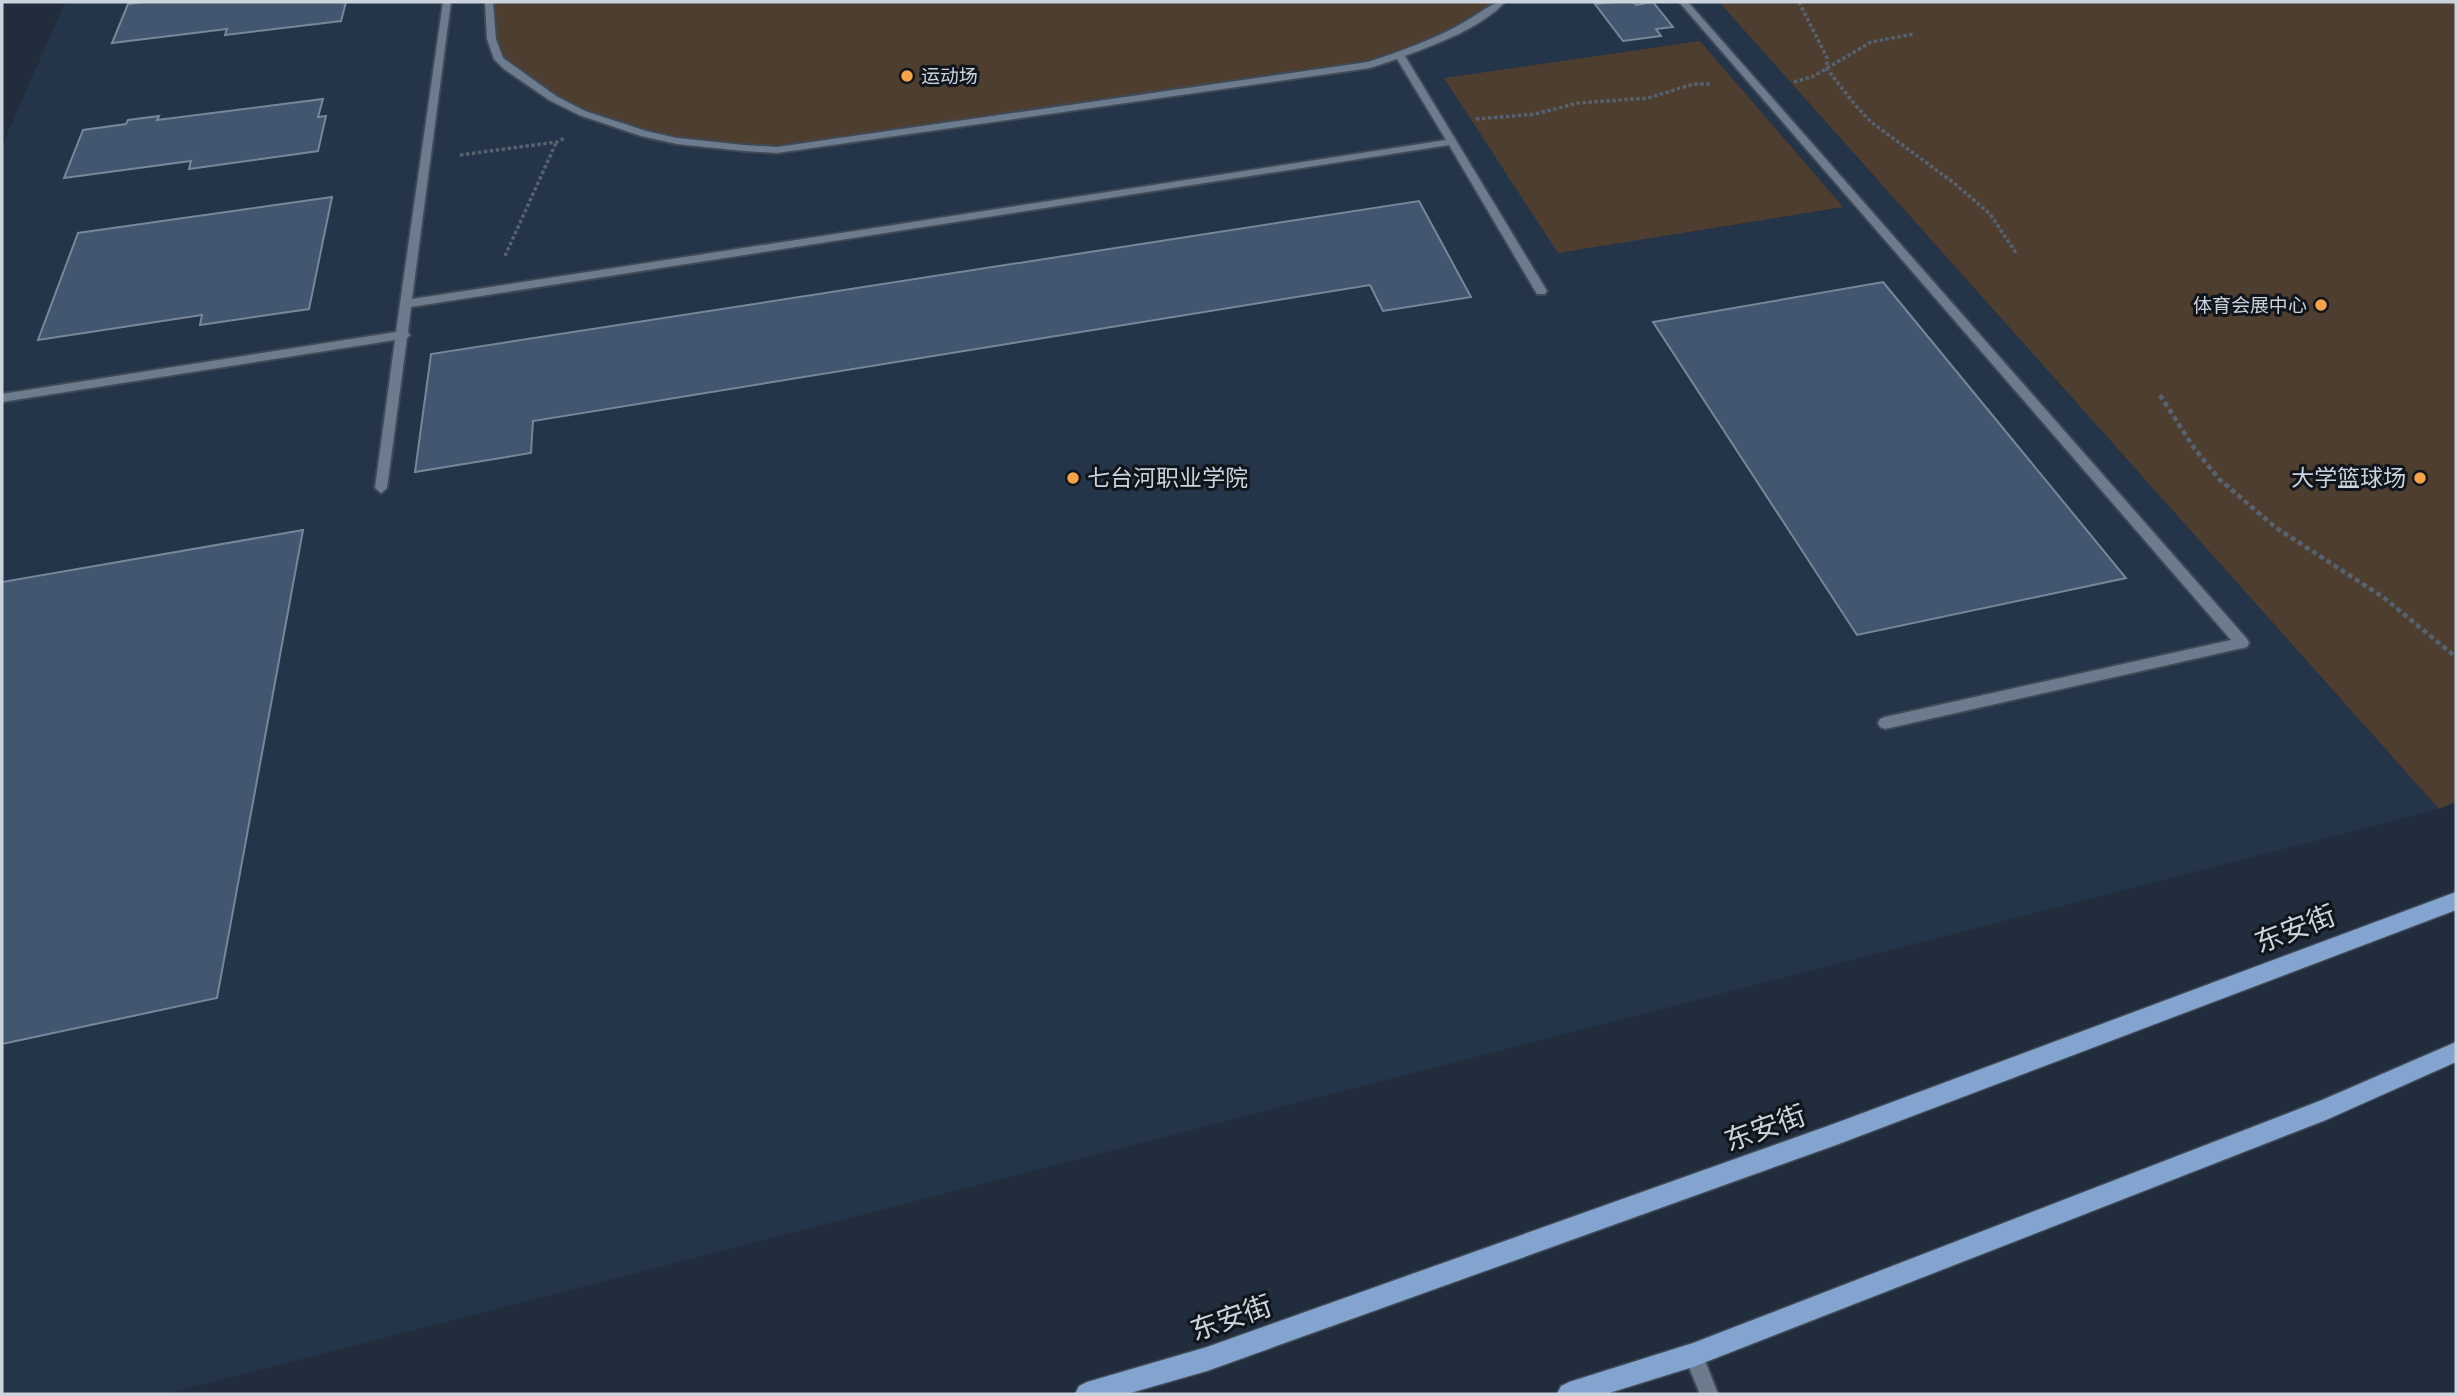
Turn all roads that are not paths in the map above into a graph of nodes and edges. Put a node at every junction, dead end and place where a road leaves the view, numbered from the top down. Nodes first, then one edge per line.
1 (447, 2) edge
2 (489, 2) edge
3 (1501, 2) edge
4 (1683, 2) edge
5 (1400, 55) junction
6 (1452, 142) junction
7 (1541, 290) dead end
8 (406, 304) junction
9 (404, 335) junction
10 (2, 398) edge
11 (381, 488) dead end
12 (1885, 723) dead end
13 (2456, 901) edge
14 (2456, 1052) edge
15 (1693, 1355) junction
16 (1087, 1394) edge
17 (1569, 1394) edge
18 (1709, 1394) edge

1 - 8 street
2 - 5 street
3 - 5 street
4 - 12 street
5 - 6 street
6 - 7 street
6 - 8 street
8 - 9 street
9 - 10 street
9 - 11 street
13 - 16 main road, 东安街
14 - 15 main road
15 - 17 main road
15 - 18 street

